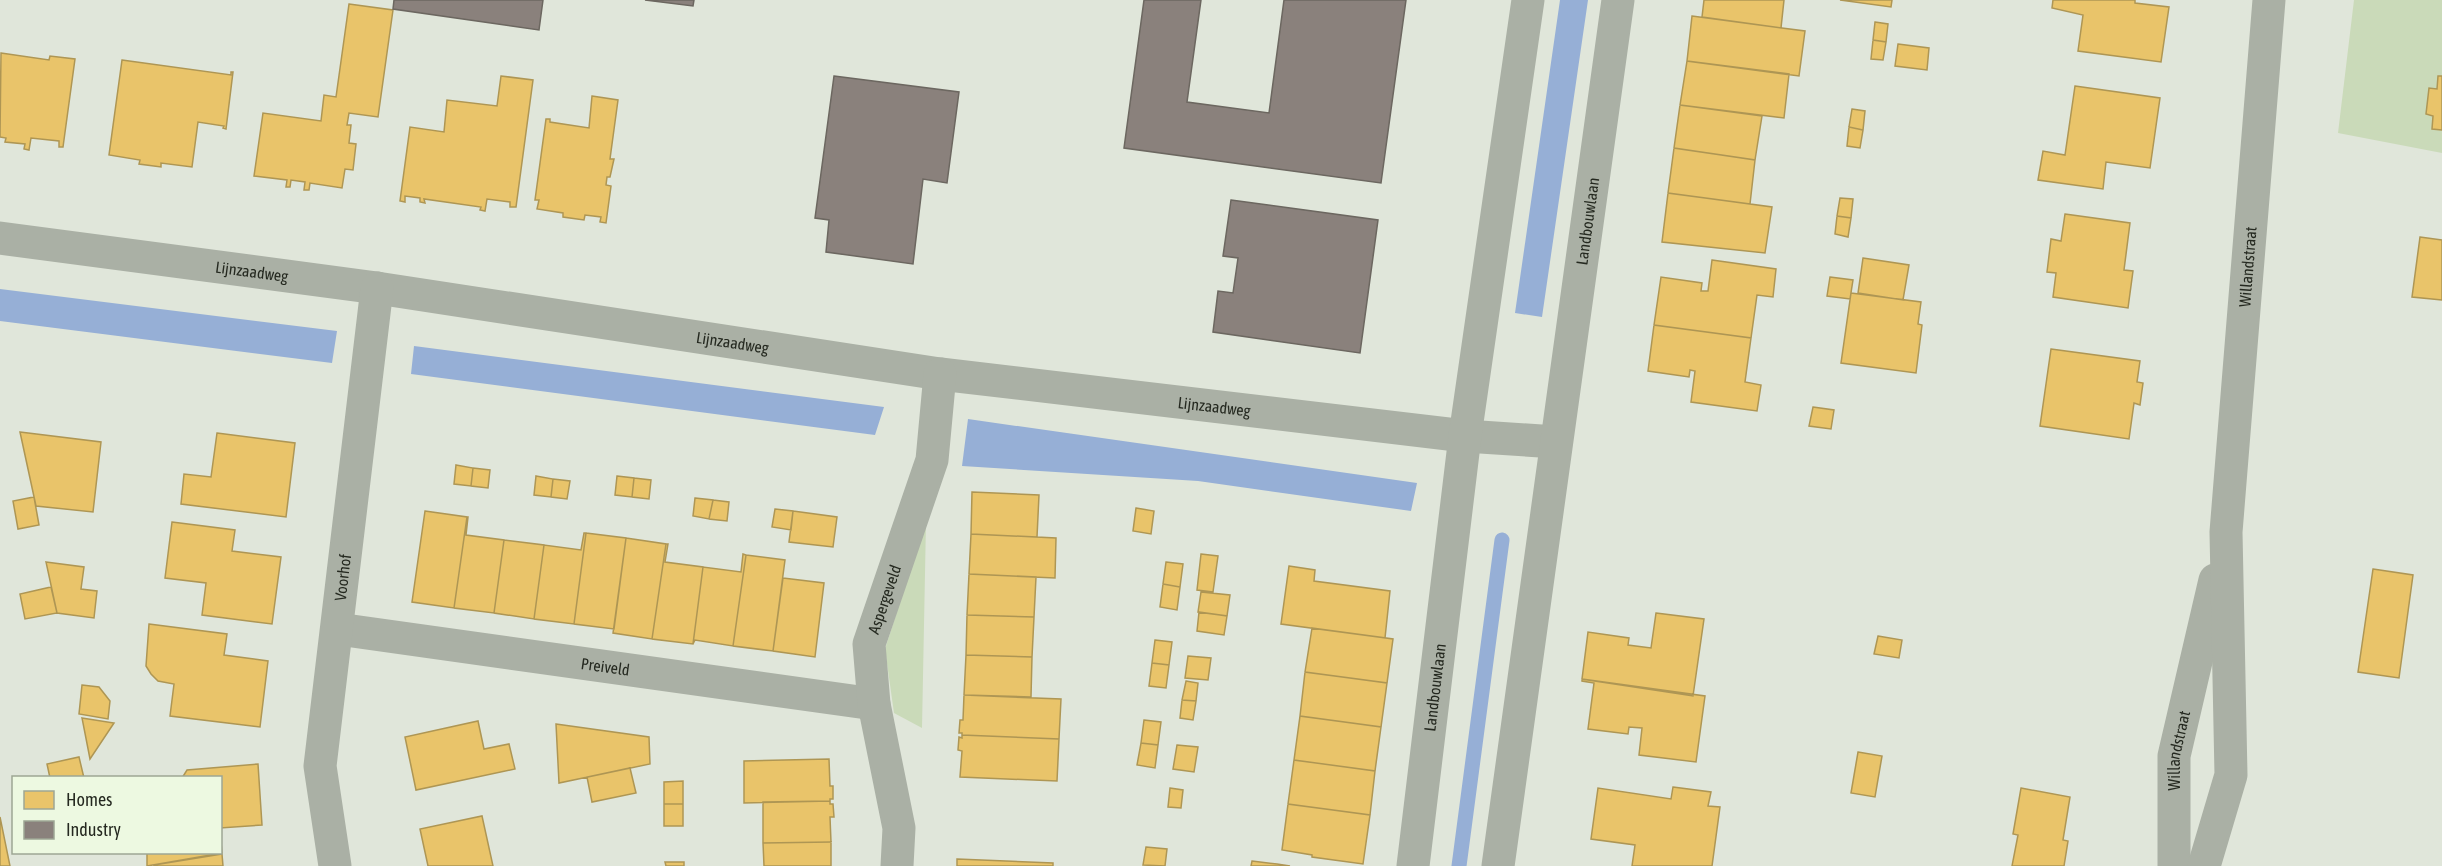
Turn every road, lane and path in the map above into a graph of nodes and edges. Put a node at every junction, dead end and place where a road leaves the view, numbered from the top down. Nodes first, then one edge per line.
1 (1528, 0) edge
2 (1618, 0) edge
3 (2269, 0) edge
4 (0, 238) edge
5 (377, 288) junction
6 (940, 374) junction
7 (1465, 436) junction
8 (1556, 442) junction
9 (2226, 532) junction
10 (338, 628) junction
11 (874, 704) junction
12 (335, 866) edge
13 (897, 866) edge
14 (1413, 866) edge
15 (1498, 866) edge
16 (2174, 866) edge
17 (2204, 866) edge

1 - 7 street, Landbouwlaan
2 - 8 street, Landbouwlaan
3 - 9 street, Willandstraat
4 - 5 street, Lijnzaadweg
5 - 6 street, Lijnzaadweg
5 - 10 street, Voorhof
6 - 7 street, Lijnzaadweg
6 - 11 street, Aspergeveld
7 - 8 street
7 - 14 street, Landbouwlaan
8 - 15 street, Landbouwlaan
9 - 16 street, Willandstraat
9 - 17 street, Willandstraat
10 - 11 street, Preiveld
10 - 12 street, Voorhof
11 - 13 street, Aspergeveld

